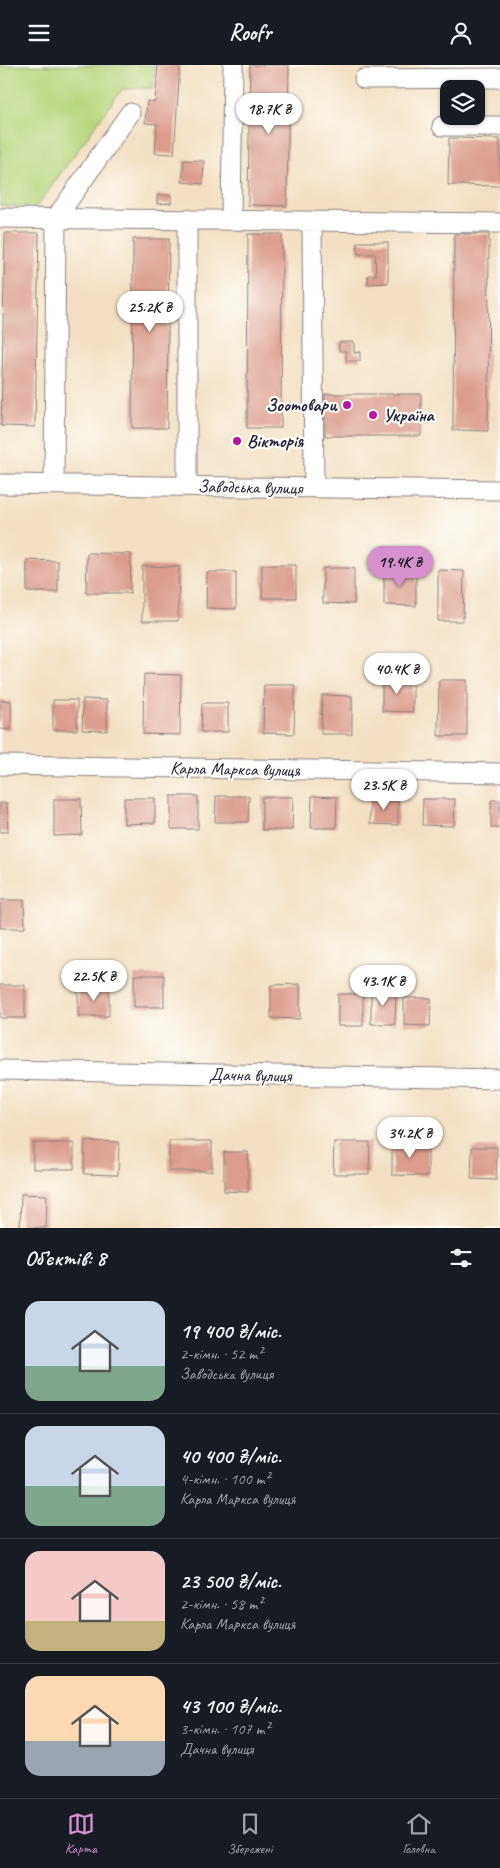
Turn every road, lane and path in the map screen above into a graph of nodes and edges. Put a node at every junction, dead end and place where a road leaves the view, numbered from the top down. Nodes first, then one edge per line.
1 (233, 65) edge
2 (500, 78) edge
3 (364, 79) dead end
4 (130, 113) dead end
5 (442, 125) dead end
6 (500, 126) edge
7 (56, 217) junction
8 (0, 218) edge
9 (187, 219) junction
10 (231, 219) junction
11 (312, 223) junction
12 (500, 223) edge
13 (0, 483) edge
14 (54, 483) junction
15 (187, 485) junction
16 (314, 488) junction
17 (500, 490) edge
18 (0, 765) edge
19 (500, 773) edge
20 (0, 1070) edge
21 (500, 1079) edge

1 - 10 street
2 - 3 street
4 - 7 street
5 - 6 street
7 - 8 street
7 - 9 street
7 - 14 street
9 - 10 street
9 - 15 street
10 - 11 street
11 - 12 street
11 - 16 street
13 - 14 street, Заводська вулиця
14 - 15 street, Заводська вулиця
15 - 16 street, Заводська вулиця
16 - 17 street, Заводська вулиця
18 - 19 street, Карла Маркса вулиця
20 - 21 street, Дачна вулиця

